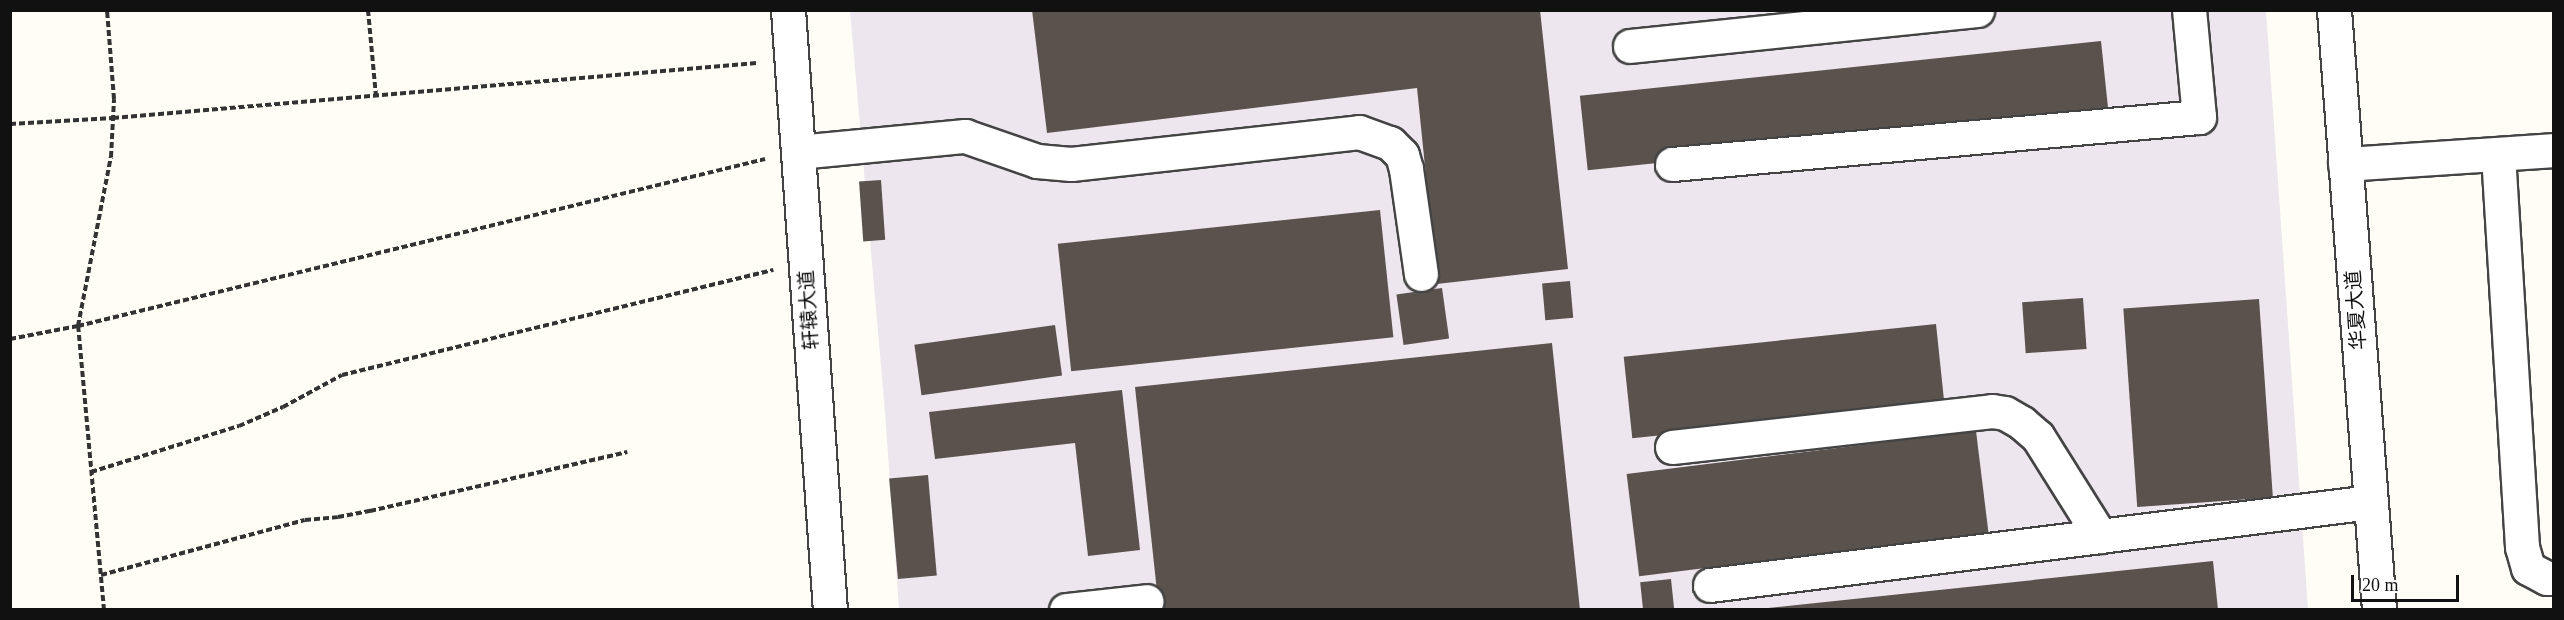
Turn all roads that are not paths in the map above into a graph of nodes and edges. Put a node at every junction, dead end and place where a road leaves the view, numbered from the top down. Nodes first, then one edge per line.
1 (788, 10) edge
2 (1977, 10) edge
3 (2189, 10) edge
4 (2334, 10) edge
5 (1630, 45) dead end
6 (2553, 150) edge
7 (798, 152) junction
8 (2498, 154) junction
9 (1672, 164) dead end
10 (2345, 164) junction
11 (1421, 274) dead end
12 (1672, 447) dead end
13 (2371, 502) junction
14 (2100, 536) junction
15 (2553, 578) edge
16 (1710, 585) dead end
17 (1147, 601) dead end
18 (830, 609) edge
19 (1066, 609) edge
20 (2379, 609) edge

1 - 7 street, 轩辕大道
2 - 5 street
3 - 9 street
4 - 10 street, 华夏大道
6 - 8 street
7 - 11 street
7 - 18 street, 轩辕大道
8 - 10 street
8 - 15 street
10 - 13 street, 华夏大道
12 - 14 street
13 - 14 street
13 - 20 street, 华夏大道
14 - 16 street
17 - 19 street

